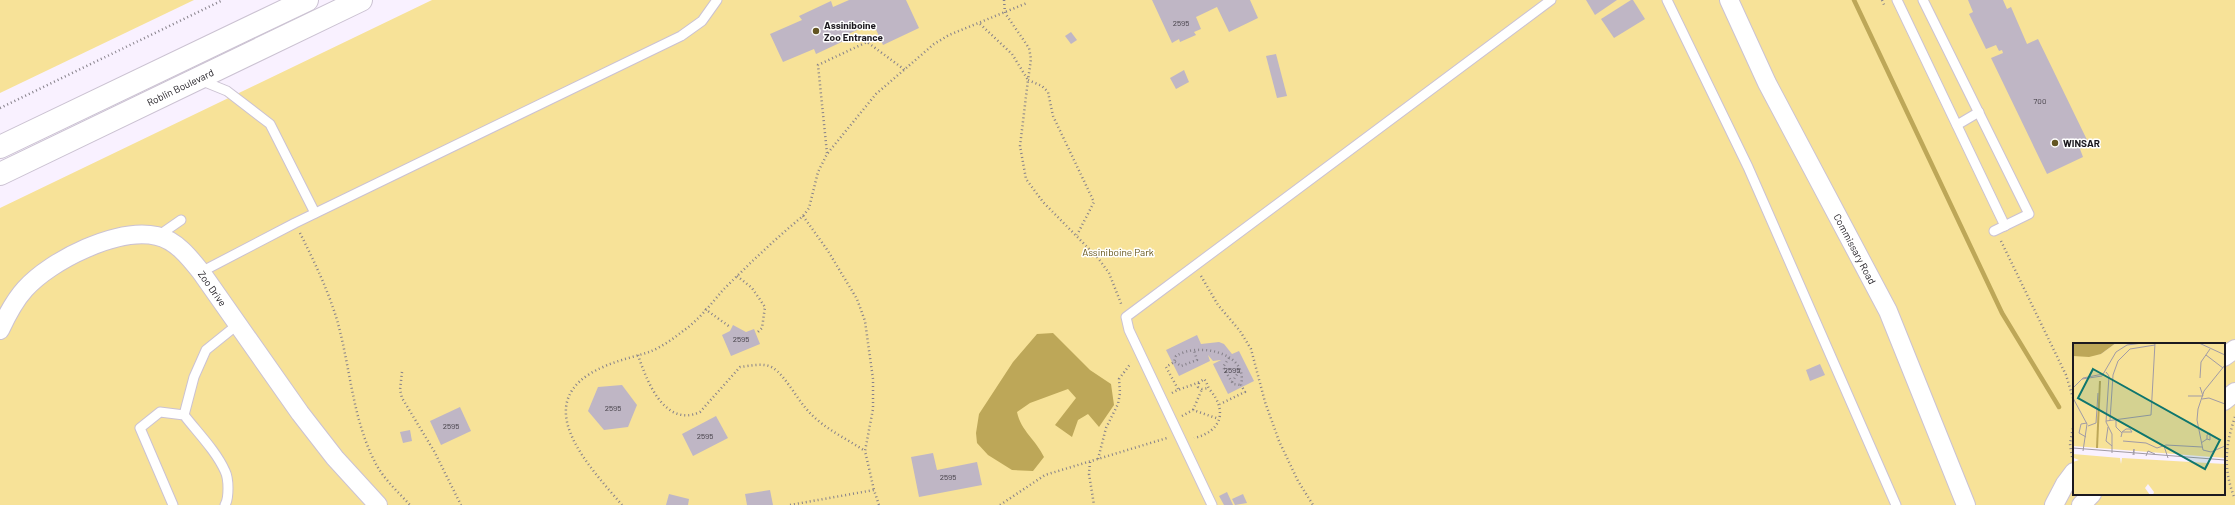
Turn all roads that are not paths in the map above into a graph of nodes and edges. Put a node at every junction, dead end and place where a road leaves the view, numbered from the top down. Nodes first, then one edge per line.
1 (307, 0) edge
2 (360, 0) edge
3 (717, 0) edge
4 (1551, 0) edge
5 (1667, 0) edge
6 (1729, 0) edge
7 (1897, 0) edge
8 (1923, 0) edge
9 (197, 78) junction
10 (1980, 112) junction
11 (1957, 125) junction
12 (0, 147) edge
13 (0, 174) edge
14 (315, 213) junction
15 (181, 220) dead end
16 (2005, 226) junction
17 (1994, 231) dead end
18 (158, 236) junction
19 (201, 272) junction
20 (237, 325) junction
21 (0, 330) edge
22 (2235, 349) edge
23 (2225, 356) edge
24 (2235, 392) edge
25 (2225, 400) edge
26 (184, 415) junction
27 (2073, 473) edge
28 (2091, 495) edge
29 (173, 505) edge
30 (225, 505) edge
31 (378, 505) edge
32 (1212, 505) edge
33 (1896, 505) edge
34 (1966, 505) edge
35 (2054, 505) edge
36 (2081, 505) edge

1 - 12 main road
2 - 9 main road, Roblin Boulevard
3 - 14 lane
4 - 32 lane
5 - 33 lane
6 - 34 street, Commissary Road
7 - 11 lane
8 - 10 lane
9 - 13 main road, Roblin Boulevard
9 - 14 lane
10 - 11 lane
10 - 16 lane
11 - 16 lane
14 - 19 lane
15 - 18 lane
16 - 17 lane
18 - 19 street, Zoo Drive
18 - 21 street, Zoo Drive
19 - 20 street, Zoo Drive
20 - 26 lane
20 - 31 street, Zoo Drive
22 - 23 street
24 - 25 street
26 - 29 lane
26 - 30 lane
27 - 35 street
28 - 36 street

